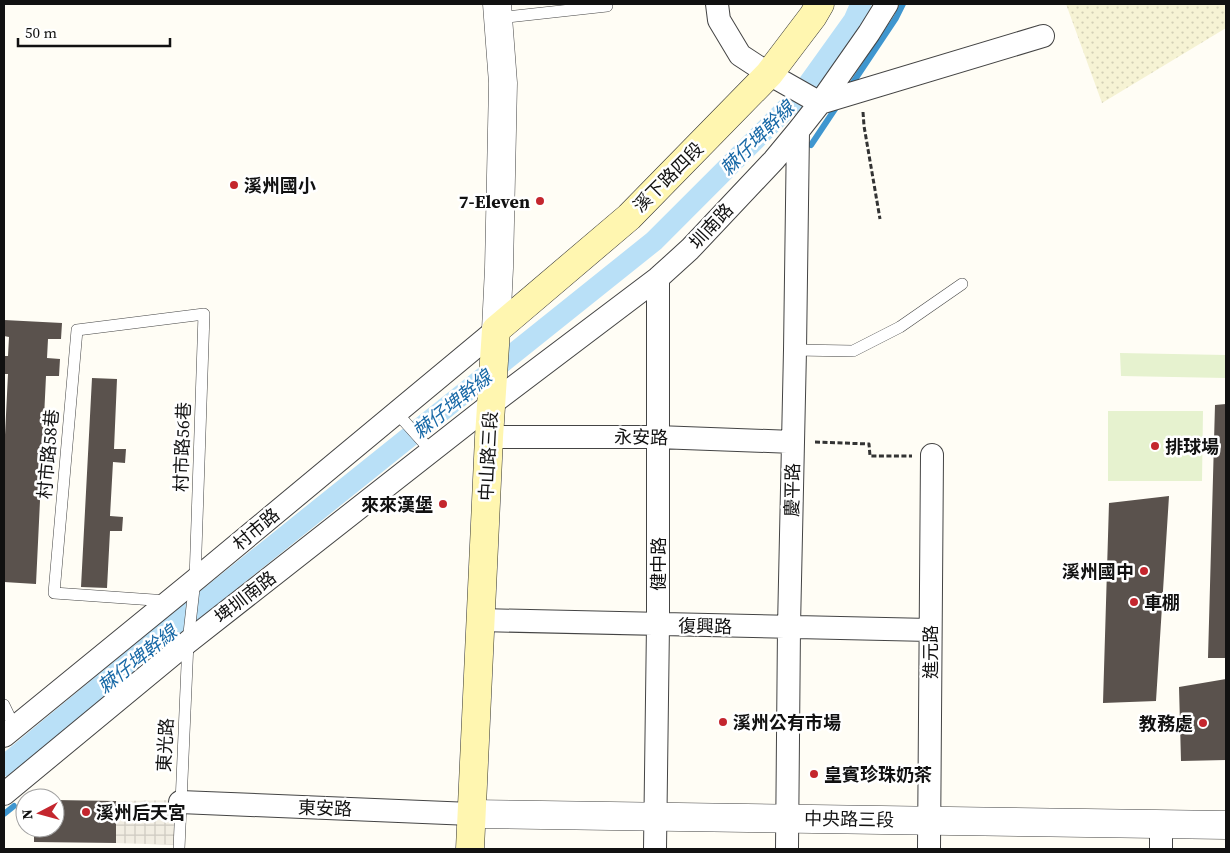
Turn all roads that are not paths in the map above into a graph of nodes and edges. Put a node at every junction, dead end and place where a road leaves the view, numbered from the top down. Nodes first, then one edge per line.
1 (717, 4) edge
2 (820, 4) edge
3 (887, 4) edge
4 (607, 6) dead end
5 (498, 11) edge
6 (1043, 36) dead end
7 (769, 74) junction
8 (820, 103) junction
9 (798, 131) junction
10 (658, 278) junction
11 (962, 284) dead end
12 (204, 314) joint
13 (496, 330) junction
14 (795, 350) junction
15 (490, 405) junction
16 (396, 412) junction
17 (489, 437) junction
18 (657, 437) junction
19 (793, 442) junction
20 (431, 451) junction
21 (932, 455) road end
22 (195, 580) junction
23 (169, 601) junction
24 (480, 620) junction
25 (658, 624) junction
26 (789, 627) junction
27 (930, 630) junction
28 (188, 642) junction
29 (4, 705) edge
30 (9, 731) edge
31 (4, 794) edge
32 (180, 802) junction
33 (471, 814) junction
34 (656, 816) junction
35 (786, 818) junction
36 (930, 821) junction
37 (1226, 825) edge
38 (1161, 837) edge
39 (179, 849) edge
40 (470, 849) edge
41 (655, 849) edge
42 (787, 849) edge
43 (930, 849) edge

1 - 7 street
2 - 7 main road, 溪下路四段
3 - 8 street, 圳南路
4 - 5 lane
5 - 13 street, 中山路三段
6 - 8 street
7 - 8 street
7 - 13 main road, 溪下路四段
8 - 9 street, 圳南路
9 - 10 street, 圳南路
9 - 14 street, 慶平路
10 - 15 street, 圳南路
10 - 18 street, 健中路
11 - 14 lane
12 - 22 lane, 村市路56巷
12 - 23 lane, 村市路58巷
13 - 15 main road, 中山路三段
13 - 16 street, 村市路
14 - 19 street, 慶平路
15 - 17 main road, 中山路三段
15 - 20 street, 埤圳南路
16 - 20 lane
16 - 22 street, 村市路
17 - 18 street, 永安路
17 - 24 main road, 中山路三段
18 - 19 street, 永安路
18 - 25 street, 健中路
19 - 26 street, 慶平路
20 - 28 street, 埤圳南路
21 - 27 street, 進元路
22 - 23 street, 村市路
22 - 28 lane, 村市路56巷
23 - 30 street, 村市路
24 - 25 street, 復興路
24 - 33 main road, 中山路三段
25 - 26 street, 復興路
25 - 34 street, 健中路
26 - 27 street, 復興路
26 - 35 street, 慶平路
27 - 36 street, 進元路
28 - 31 street, 埤圳南路
28 - 32 lane, 東光路
29 - 30 lane, 村市路
32 - 33 street, 東安路
32 - 39 lane, 東光路
33 - 34 street, 中央路三段
33 - 40 main road, 中山路三段
34 - 35 street, 中央路三段
34 - 41 street, 健中路
35 - 36 street, 中央路三段
35 - 42 street, 慶平路
36 - 38 street, 中央路三段
36 - 43 street, 進元路
37 - 38 street, 中央路三段

